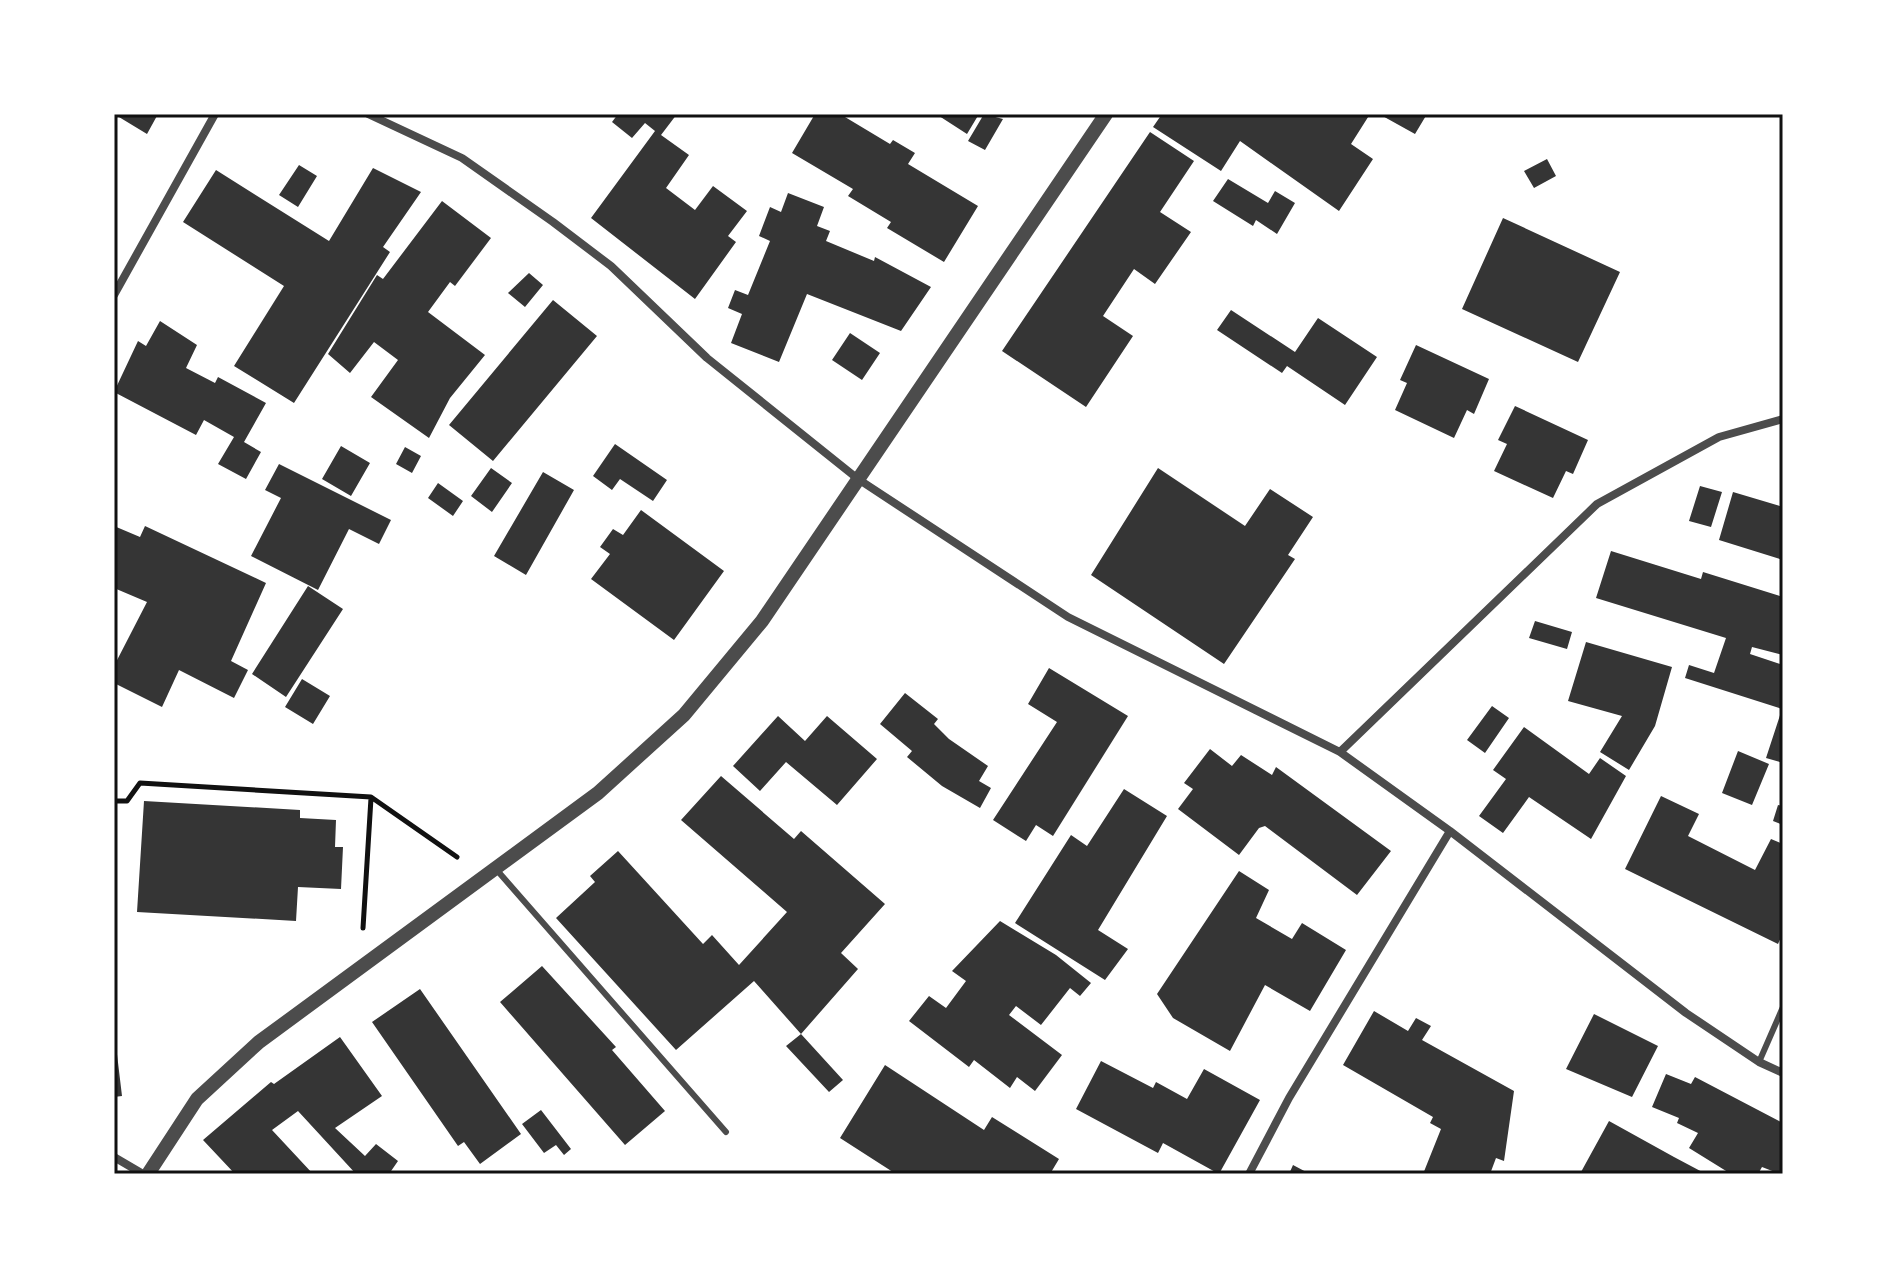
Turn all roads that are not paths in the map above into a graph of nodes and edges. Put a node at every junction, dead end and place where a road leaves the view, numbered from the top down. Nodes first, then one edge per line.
1 (215, 114) edge
2 (368, 114) edge
3 (1106, 114) edge
4 (114, 295) edge
5 (1783, 419) edge
6 (858, 479) junction
7 (1340, 752) junction
8 (1450, 831) junction
9 (495, 868) junction
10 (1783, 1007) edge
11 (1759, 1062) junction
12 (1783, 1073) edge
13 (726, 1132) dead end
14 (114, 1157) edge
15 (146, 1174) edge
16 (1249, 1174) edge

1 - 4 street
2 - 6 street
3 - 6 street
5 - 7 street
6 - 7 street
6 - 9 street
7 - 8 street
8 - 11 street
8 - 16 street
9 - 13 lane
9 - 15 street
10 - 11 lane
11 - 12 street
14 - 15 street

